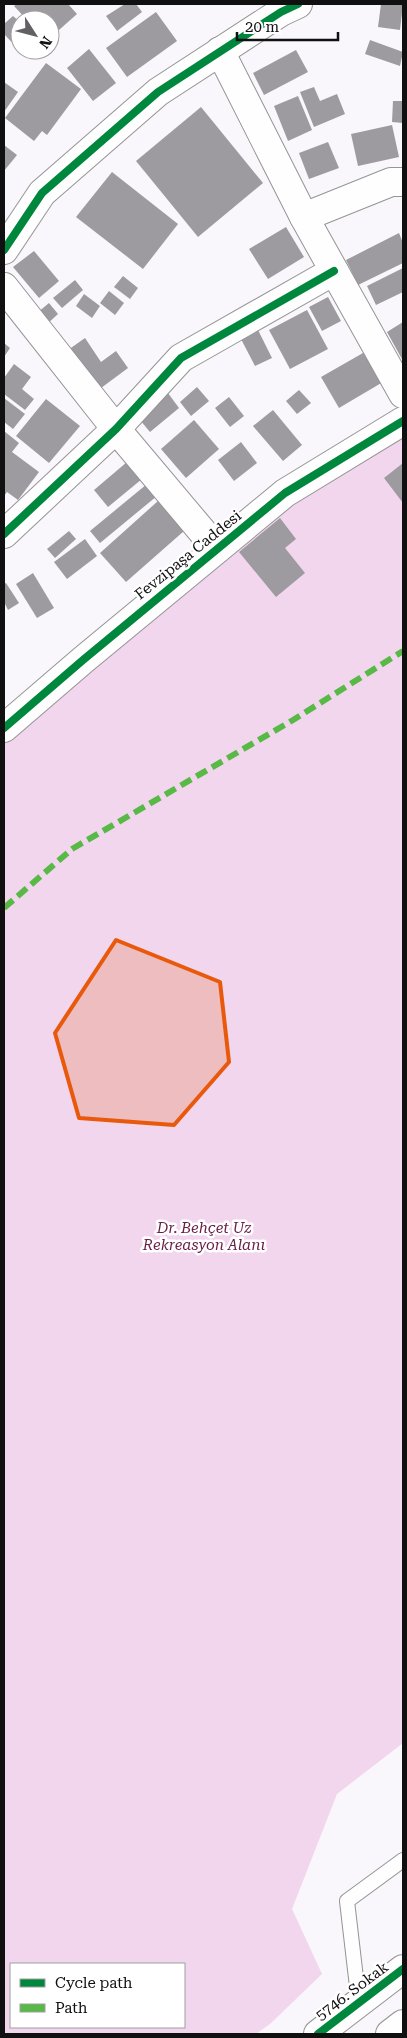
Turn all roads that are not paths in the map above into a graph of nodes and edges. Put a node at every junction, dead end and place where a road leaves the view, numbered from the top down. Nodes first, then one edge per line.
1 (298, 4) edge
2 (220, 51) junction
3 (403, 182) edge
4 (304, 217) junction
5 (4, 250) edge
6 (334, 271) junction
7 (4, 287) edge
8 (403, 394) edge
9 (403, 421) edge
10 (116, 429) junction
11 (4, 534) edge
12 (217, 549) junction
13 (4, 728) edge
14 (403, 1860) edge
15 (403, 1970) edge
16 (358, 2004) junction
17 (403, 2024) edge
18 (318, 2034) edge
19 (390, 2034) edge

1 - 2 street
2 - 4 street
2 - 5 street
3 - 4 street
4 - 6 street
6 - 8 street
6 - 10 street
7 - 10 street
9 - 12 street, Fevzipaşa Caddesi
10 - 11 street
10 - 12 street
12 - 13 street, Fevzipaşa Caddesi
14 - 16 lane
15 - 16 street, 5746. Sokak
16 - 18 street, 5746. Sokak
17 - 19 street

